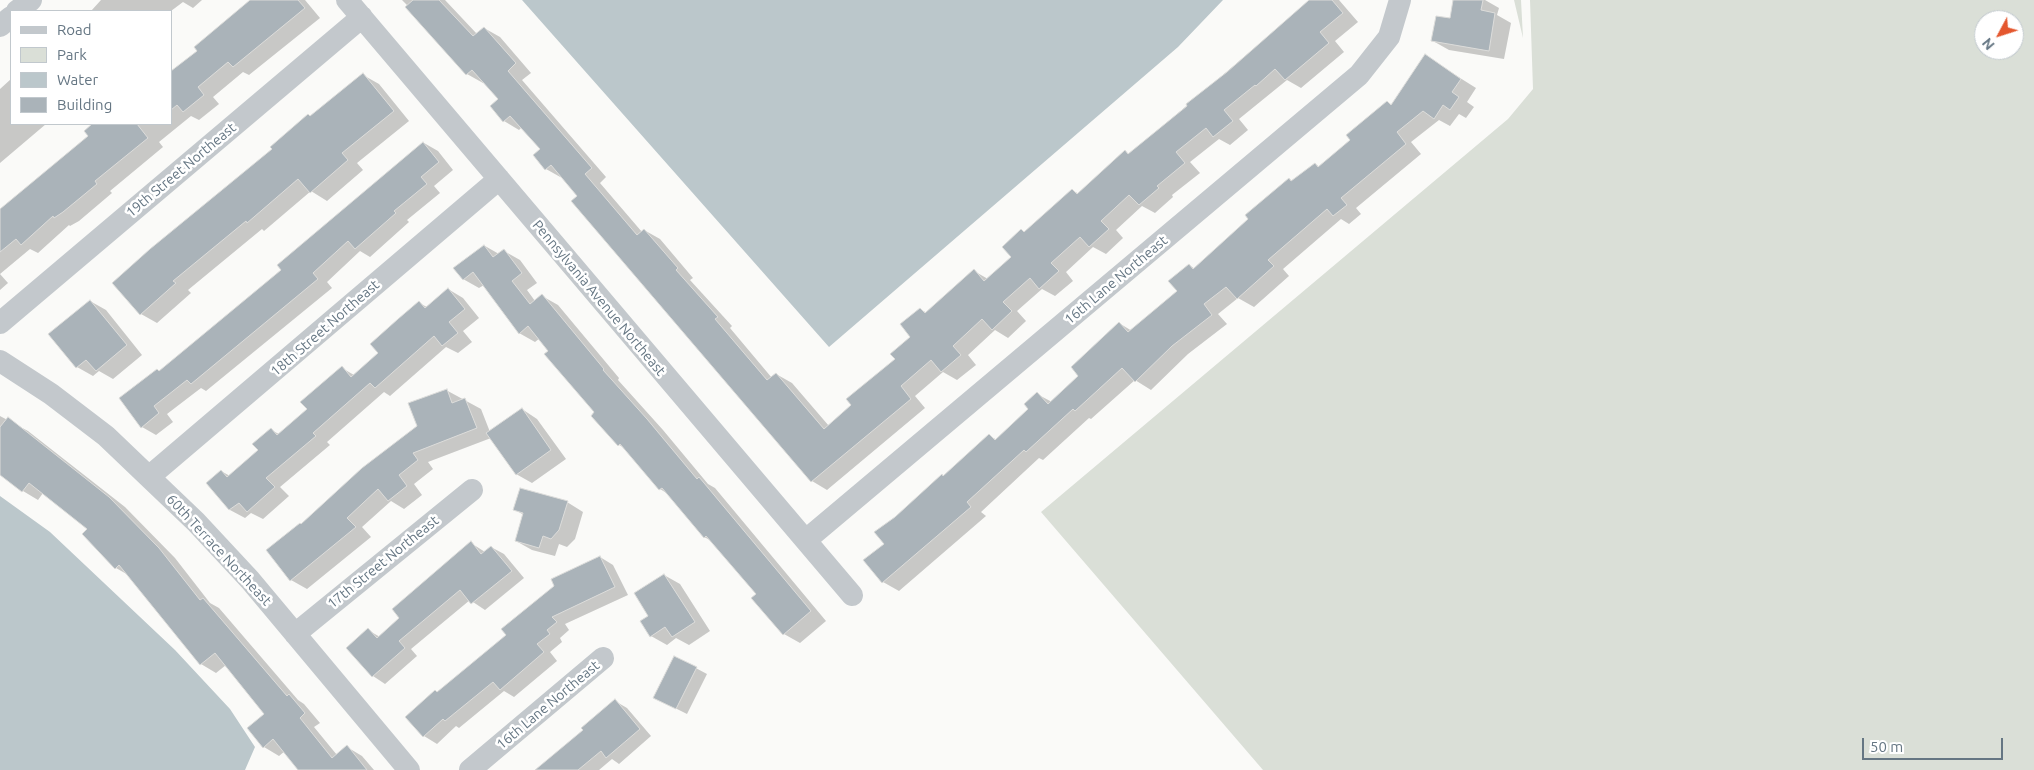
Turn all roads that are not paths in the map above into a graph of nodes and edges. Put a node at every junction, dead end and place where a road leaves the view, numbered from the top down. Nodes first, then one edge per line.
1 (31, 0) edge
2 (347, 0) edge
3 (1400, 0) edge
4 (19, 10) edge
5 (10, 17) edge
6 (362, 17) junction
7 (0, 26) edge
8 (499, 179) junction
9 (0, 323) edge
10 (0, 361) edge
11 (150, 476) junction
12 (472, 490) dead end
13 (806, 540) junction
14 (852, 595) dead end
15 (295, 634) junction
16 (603, 658) dead end
17 (409, 770) edge
18 (470, 770) edge

1 - 4 street
2 - 6 street, Pennsylvania Avenue Northeast
3 - 13 street, 16th Lane Northeast
5 - 7 street
6 - 8 street, Pennsylvania Avenue Northeast
6 - 9 street, 19th Street Northeast
8 - 11 street, 18th Street Northeast
8 - 13 street, Pennsylvania Avenue Northeast
10 - 11 street, 60th Terrace Northeast
11 - 15 street, 60th Terrace Northeast
12 - 15 street, 17th Street Northeast
13 - 14 street, Pennsylvania Avenue Northeast
15 - 17 street, 60th Terrace Northeast
16 - 18 street, 16th Lane Northeast

